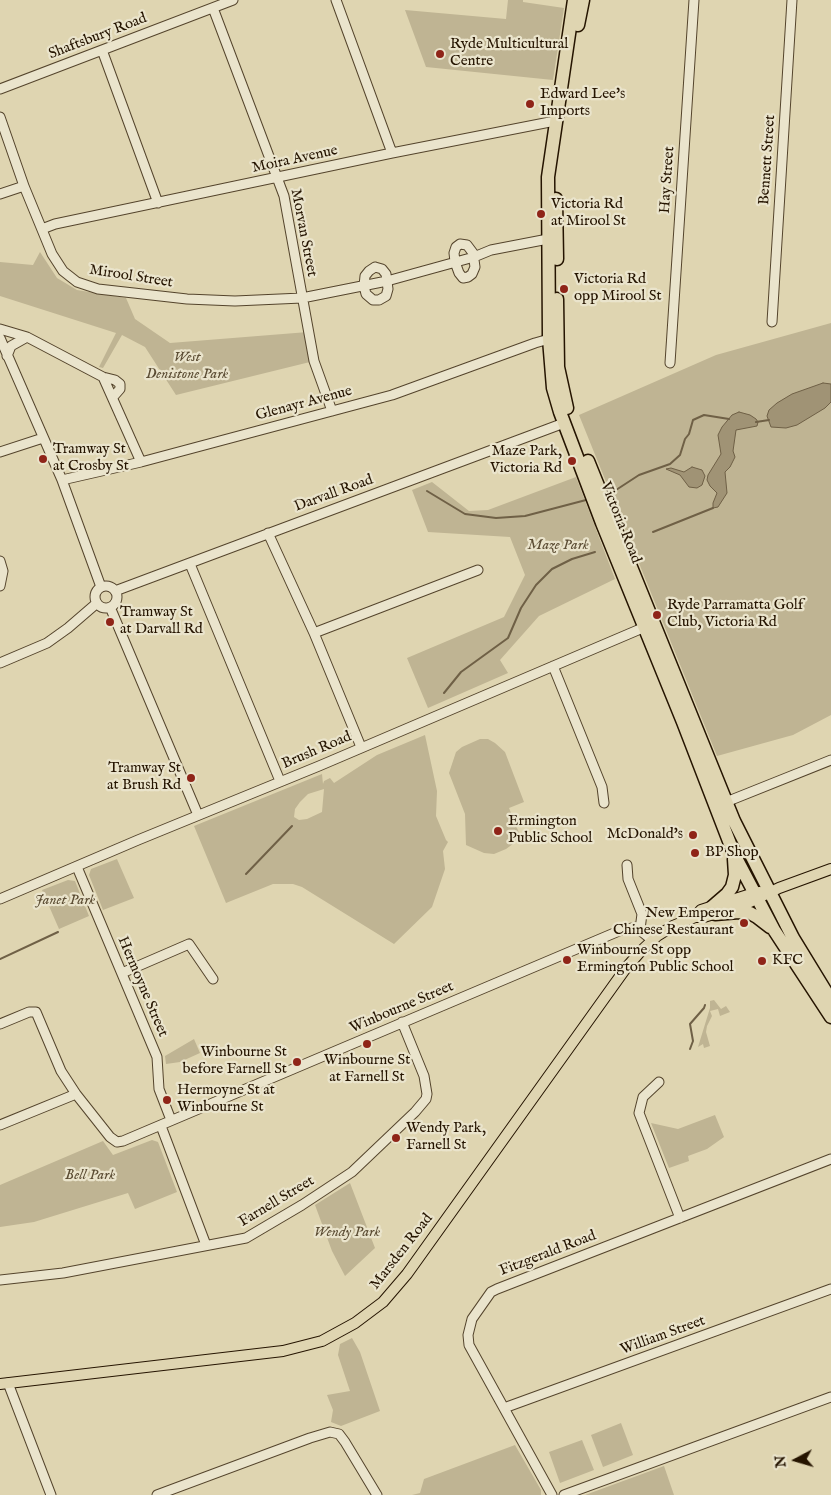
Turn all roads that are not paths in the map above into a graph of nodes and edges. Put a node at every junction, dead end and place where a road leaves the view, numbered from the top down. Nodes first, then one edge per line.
1 (233, 0) edge
2 (336, 0) edge
3 (574, 0) edge
4 (583, 0) edge
5 (694, 0) edge
6 (792, 0) edge
7 (213, 8) junction
8 (102, 50) junction
9 (0, 89) edge
10 (0, 117) edge
11 (555, 121) junction
12 (392, 153) junction
13 (277, 178) junction
14 (24, 186) junction
15 (0, 194) edge
16 (158, 203) junction
17 (42, 229) junction
18 (548, 239) junction
19 (474, 257) junction
20 (455, 262) junction
21 (387, 282) junction
22 (364, 286) junction
23 (302, 298) junction
24 (772, 322) dead end
25 (0, 329) edge
26 (28, 336) junction
27 (0, 338) edge
28 (549, 340) junction
29 (7, 356) junction
30 (670, 363) dead end
31 (332, 411) junction
32 (564, 423) junction
33 (43, 438) junction
34 (0, 452) edge
35 (141, 462) junction
36 (62, 480) junction
37 (268, 533) junction
38 (1, 564) edge
39 (190, 564) junction
40 (478, 570) dead end
41 (0, 586) edge
42 (102, 587) junction
43 (115, 591) junction
44 (97, 603) junction
45 (110, 607) junction
46 (645, 627) junction
47 (314, 633) junction
48 (0, 663) edge
49 (553, 666) junction
50 (362, 747) junction
51 (831, 760) edge
52 (280, 781) junction
53 (726, 802) junction
54 (604, 803) dead end
55 (198, 815) junction
56 (734, 854) junction
57 (627, 865) dead end
58 (77, 867) junction
59 (831, 869) edge
60 (760, 895) junction
61 (0, 900) edge
62 (713, 910) junction
63 (640, 929) junction
64 (774, 930) junction
65 (652, 940) junction
66 (122, 973) junction
67 (214, 979) dead end
68 (831, 1000) edge
69 (831, 1017) edge
70 (402, 1022) junction
71 (0, 1024) edge
72 (658, 1082) dead end
73 (76, 1094) junction
74 (171, 1120) junction
75 (0, 1125) edge
76 (161, 1126) junction
77 (831, 1159) edge
78 (680, 1218) junction
79 (206, 1245) junction
80 (0, 1280) edge
81 (831, 1289) edge
82 (4, 1384) edge
83 (831, 1397) edge
84 (504, 1408) junction
85 (51, 1495) edge
86 (157, 1495) edge
87 (377, 1495) edge
88 (552, 1495) edge
89 (564, 1495) edge

1 - 7 street, Shaftsbury Road
2 - 12 street
3 - 11 highway, Victoria Road
4 - 53 highway, Victoria Road
5 - 30 street, Hay Street
6 - 24 street, Bennett Street
7 - 8 street, Shaftsbury Road
7 - 13 street, Morvan Street
8 - 9 street, Shaftsbury Road
8 - 16 street
10 - 14 street, Mirool Street
11 - 12 street, Moira Avenue
11 - 18 highway, Victoria Road
12 - 13 street, Moira Avenue
13 - 16 street, Moira Avenue
13 - 23 street, Morvan Street
14 - 15 street
14 - 17 street, Mirool Street
16 - 17 street, Moira Avenue
17 - 23 street, Mirool Street
18 - 19 street, Mirool Street
18 - 28 highway, Victoria Road
19 - 20 street, Mirool Street
19 - 20 street
19 - 20 street
20 - 21 street, Mirool Street
21 - 22 street, Mirool Street
21 - 22 street
21 - 22 street
22 - 23 street, Mirool Street
23 - 31 street, Morvan Street
25 - 26 street
26 - 29 street
26 - 35 street
27 - 29 street
28 - 31 street, Glenayr Avenue
28 - 32 highway, Victoria Road
29 - 33 street
31 - 35 street, Glenayr Avenue
32 - 37 street, Darvall Road
32 - 46 highway, Victoria Road
33 - 34 street
33 - 36 street
35 - 36 street, Glenayr Avenue
36 - 42 street
37 - 39 street, Darvall Road
37 - 47 street
38 - 41 street
39 - 43 street, Darvall Road
39 - 52 street
40 - 47 street
42 - 43 street
42 - 44 street
43 - 45 street
44 - 45 street
44 - 48 street
45 - 55 street
46 - 49 street, Brush Road
46 - 56 highway, Victoria Road
47 - 50 street
49 - 50 street, Brush Road
49 - 54 street
50 - 52 street, Brush Road
51 - 53 street
52 - 55 street, Brush Road
53 - 60 highway, Victoria Road
55 - 58 street, Brush Road
56 - 60 highway, Victoria Road
56 - 62 highway
57 - 63 street
58 - 61 street, Brush Road
58 - 66 street, Hermoyne Street
59 - 60 main road, Marsden Road
60 - 62 main road, Marsden Road
60 - 64 highway, Victoria Road
60 - 68 highway, Victoria Road
62 - 64 highway
62 - 65 main road, Marsden Road
63 - 65 street
63 - 70 street, Winbourne Street
64 - 69 highway, Victoria Road
65 - 82 main road, Marsden Road
66 - 67 street
66 - 74 street, Hermoyne Street
70 - 74 street, Winbourne Street
70 - 79 street, Farnell Street
71 - 73 street
72 - 78 street
73 - 75 street
73 - 76 street, Winbourne Street
74 - 76 street, Winbourne Street
76 - 79 street
77 - 78 street, Fitzgerald Road
78 - 84 street, Fitzgerald Road
79 - 80 street, Farnell Street
81 - 84 street, William Street
82 - 85 street
83 - 89 street
84 - 88 street, Fitzgerald Road
86 - 87 street

